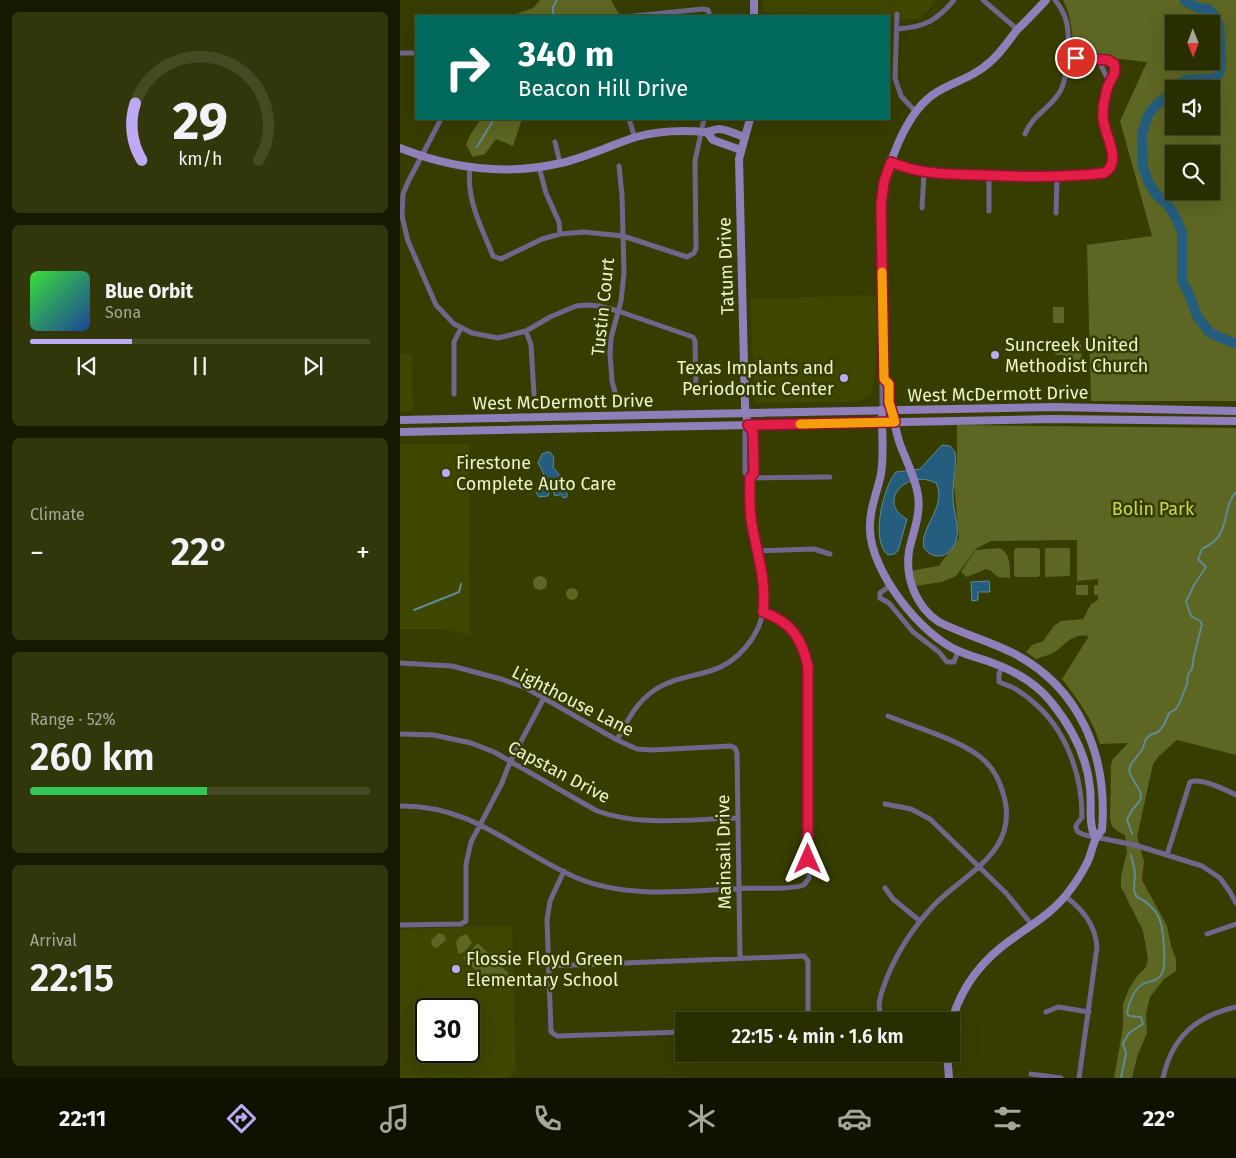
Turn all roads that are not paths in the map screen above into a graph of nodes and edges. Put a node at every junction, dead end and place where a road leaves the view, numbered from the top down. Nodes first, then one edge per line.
1 (754, 0) edge
2 (954, 0) edge
3 (983, 0) edge
4 (1046, 0) edge
5 (1055, 0) edge
6 (709, 13) edge
7 (897, 14) dead end
8 (644, 15) edge
9 (754, 15) edge
10 (897, 29) junction
11 (1018, 30) junction
12 (400, 53) edge
13 (415, 53) edge
14 (1068, 58) junction
15 (1098, 59) junction
16 (1109, 82) junction
17 (916, 112) junction
18 (440, 120) edge
19 (629, 120) edge
20 (704, 120) edge
21 (750, 120) edge
22 (704, 132) junction
23 (1025, 134) dead end
24 (745, 137) junction
25 (635, 138) junction
26 (555, 142) dead end
27 (400, 148) edge
28 (741, 150) junction
29 (421, 157) junction
30 (891, 162) junction
31 (560, 164) junction
32 (619, 166) dead end
33 (539, 167) junction
34 (470, 168) junction
35 (924, 172) junction
36 (989, 175) junction
37 (1057, 177) junction
38 (922, 208) dead end
39 (989, 210) dead end
40 (1056, 213) dead end
41 (560, 234) junction
42 (623, 236) junction
43 (618, 311) junction
44 (461, 328) junction
45 (526, 331) junction
46 (884, 379) junction
47 (696, 390) dead end
48 (615, 392) dead end
49 (454, 394) dead end
50 (534, 394) dead end
51 (882, 411) junction
52 (891, 411) junction
53 (1236, 411) edge
54 (747, 413) junction
55 (400, 420) edge
56 (1236, 421) edge
57 (882, 422) junction
58 (895, 422) junction
59 (748, 425) junction
60 (400, 432) edge
61 (830, 477) dead end
62 (750, 478) junction
63 (757, 551) junction
64 (830, 554) dead end
65 (891, 584) junction
66 (763, 612) junction
67 (958, 651) junction
68 (400, 663) edge
69 (1002, 667) junction
70 (544, 698) junction
71 (888, 716) dead end
72 (400, 734) edge
73 (617, 740) junction
74 (733, 747) joint
75 (510, 762) junction
76 (1236, 795) edge
77 (886, 804) dead end
78 (400, 806) edge
79 (738, 818) junction
80 (480, 824) junction
81 (1095, 837) junction
82 (1167, 855) junction
83 (980, 868) junction
84 (564, 871) junction
85 (738, 888) junction
86 (885, 888) dead end
87 (1065, 896) junction
88 (1236, 903) edge
89 (920, 921) junction
90 (1236, 924) edge
91 (400, 925) edge
92 (1032, 925) junction
93 (1207, 934) dead end
94 (740, 958) junction
95 (548, 966) junction
96 (1236, 1007) edge
97 (808, 1012) edge
98 (880, 1012) edge
99 (955, 1012) edge
100 (1046, 1012) dead end
101 (1088, 1012) junction
102 (675, 1032) edge
103 (948, 1062) edge
104 (1030, 1074) dead end
105 (949, 1078) edge
106 (1061, 1078) edge
107 (1079, 1078) edge
108 (1163, 1078) edge

1 - 9 street
2 - 10 street
3 - 11 street
4 - 11 street
5 - 14 street
6 - 8 street
7 - 10 street
10 - 17 street
11 - 17 street
12 - 13 street
14 - 15 street
14 - 23 street
15 - 16 street
15 - 16 street
16 - 37 street
17 - 30 street
18 - 29 street
19 - 25 street
20 - 22 street
21 - 24 street, Tatum Drive
22 - 24 street
22 - 25 street
22 - 28 street
22 - 42 street
24 - 28 street, Tatum Drive
25 - 31 street
26 - 31 street
27 - 29 street
28 - 54 street, Tatum Drive
29 - 34 street
29 - 44 street
30 - 35 street
30 - 46 street
31 - 33 street
32 - 42 street, Tustin Court
33 - 34 street
33 - 41 street
34 - 41 street
35 - 36 street
35 - 38 street
36 - 37 street
36 - 39 street
37 - 40 street
41 - 42 street
42 - 43 street, Tustin Court
43 - 45 street
43 - 47 street
43 - 48 street, Tustin Court
44 - 45 street
44 - 49 street
45 - 50 street
46 - 51 street
46 - 52 street
51 - 52 street, West McDermott Drive
51 - 54 street, West McDermott Drive
51 - 57 street
52 - 53 street, West McDermott Drive
52 - 58 street
54 - 55 street, West McDermott Drive
54 - 59 street, Tatum Drive
56 - 58 street, West McDermott Drive
57 - 58 street, West McDermott Drive
57 - 59 street, West McDermott Drive
57 - 65 street
58 - 81 street
59 - 60 street, West McDermott Drive
59 - 62 street
61 - 62 street
62 - 63 street
63 - 64 street
63 - 66 street
65 - 67 street
65 - 67 street
66 - 73 street
66 - 85 street
67 - 69 street
68 - 70 street, Lighthouse Lane
69 - 81 street
69 - 81 street
70 - 73 street, Lighthouse Lane
70 - 75 street
71 - 83 street
72 - 75 street, Capstan Drive
73 - 74 street, Lighthouse Lane
74 - 79 street, Mainsail Drive
75 - 79 street, Capstan Drive
75 - 80 street
76 - 82 street
77 - 83 street
78 - 80 street
79 - 85 street, Mainsail Drive
80 - 84 street
80 - 91 street
81 - 82 street
81 - 87 street
82 - 88 street
83 - 89 street
83 - 92 street
84 - 85 street
84 - 95 street
85 - 94 street, Mainsail Drive
86 - 89 street
87 - 92 street
87 - 101 street
89 - 98 street
90 - 93 street
92 - 99 street
94 - 95 street
94 - 97 street
95 - 102 street
96 - 108 street
100 - 101 street
101 - 107 street
103 - 105 street
104 - 106 street

